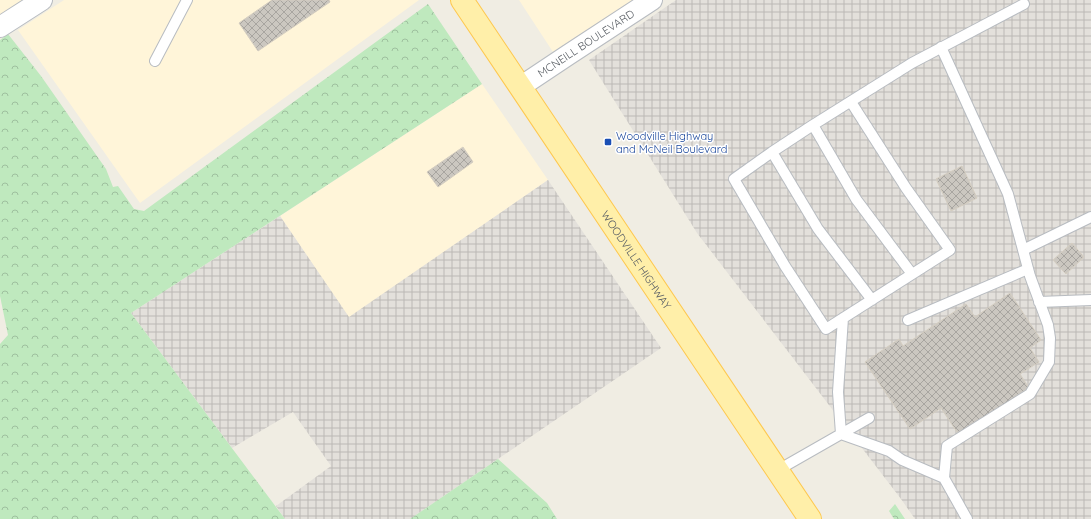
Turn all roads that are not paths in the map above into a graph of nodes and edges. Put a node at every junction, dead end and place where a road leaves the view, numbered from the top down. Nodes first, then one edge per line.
1 (42, 0) edge
2 (187, 0) edge
3 (462, 0) edge
4 (652, 0) edge
5 (1024, 4) dead end
6 (0, 27) edge
7 (941, 48) junction
8 (155, 61) dead end
9 (520, 87) junction
10 (851, 102) junction
11 (813, 125) junction
12 (772, 152) junction
13 (1091, 217) edge
14 (1023, 250) junction
15 (1028, 269) junction
16 (912, 274) junction
17 (872, 300) junction
18 (1091, 300) edge
19 (1040, 302) junction
20 (843, 318) junction
21 (908, 320) dead end
22 (869, 418) dead end
23 (841, 434) junction
24 (778, 470) junction
25 (944, 478) junction
26 (810, 519) edge
27 (967, 519) edge

1 - 6 street
2 - 8 lane
3 - 9 main road, WOODVILLE HIGHWAY
4 - 9 street, MCNEILL BOULEVARD
5 - 7 lane
7 - 10 lane
7 - 14 lane
9 - 24 main road, WOODVILLE HIGHWAY
10 - 11 lane
10 - 16 lane
11 - 12 lane
11 - 16 lane
12 - 17 lane
12 - 20 lane
13 - 14 lane
14 - 15 lane
15 - 19 lane
15 - 21 lane
16 - 17 lane
17 - 20 lane
18 - 19 lane
19 - 25 lane
20 - 23 lane
22 - 23 lane
23 - 24 lane
23 - 25 lane
24 - 26 main road, WOODVILLE HIGHWAY
25 - 27 lane

